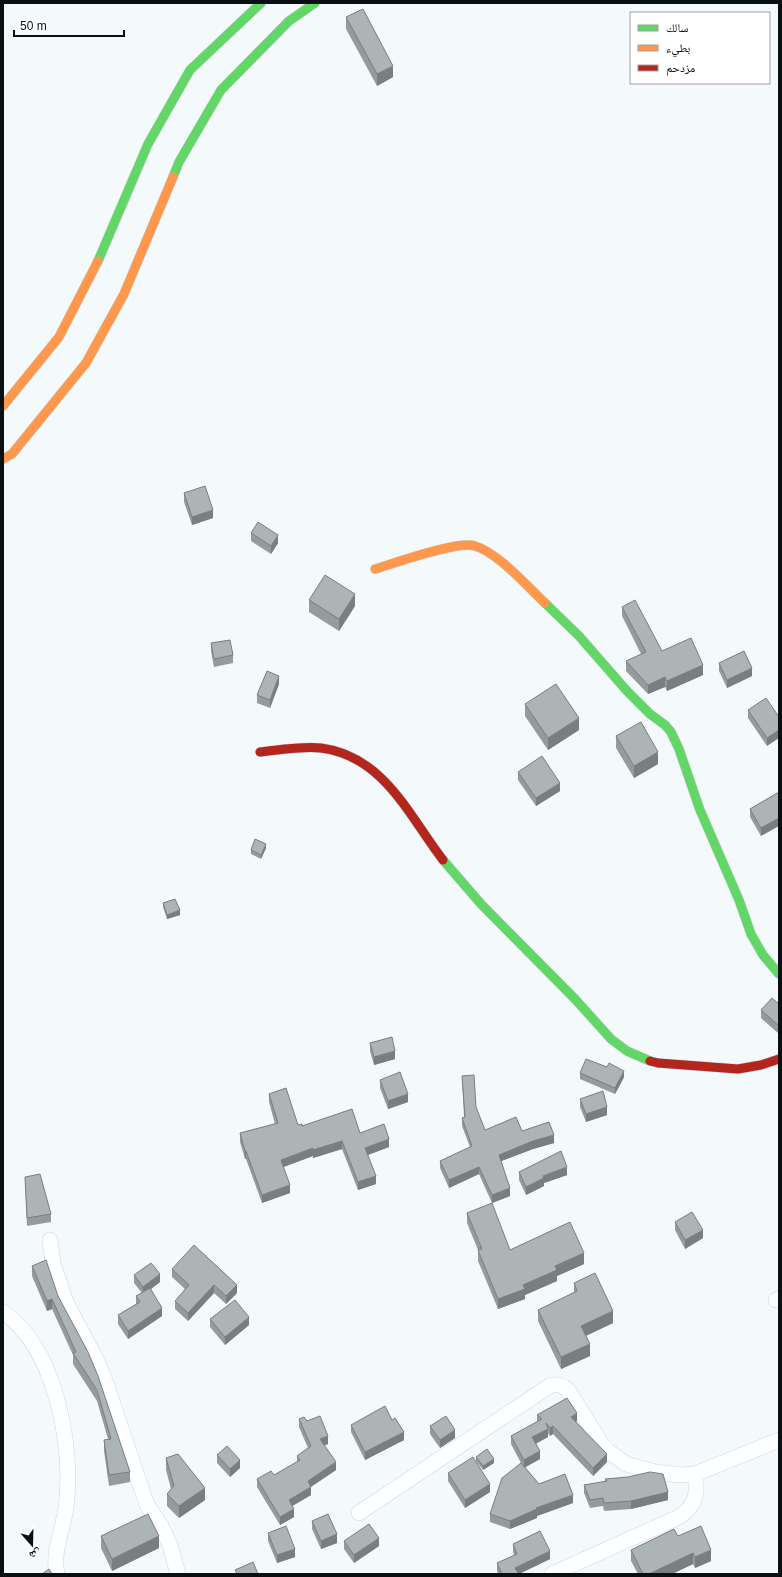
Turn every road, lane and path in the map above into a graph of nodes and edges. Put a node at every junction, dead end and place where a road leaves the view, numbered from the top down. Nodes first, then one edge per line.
1 (261, 3) edge
2 (315, 3) edge
3 (3, 406) edge
4 (3, 459) edge
5 (375, 569) dead end
6 (260, 752) dead end
7 (779, 974) edge
8 (779, 1059) edge
9 (50, 1240) dead end
10 (3, 1312) edge
11 (779, 1440) edge
12 (695, 1474) junction
13 (359, 1513) dead end
14 (57, 1574) edge
15 (178, 1574) edge
16 (552, 1574) edge

1 - 3 street
2 - 4 street
5 - 7 street
6 - 8 street
9 - 15 street
10 - 14 street
11 - 12 street
12 - 13 street
12 - 16 street

